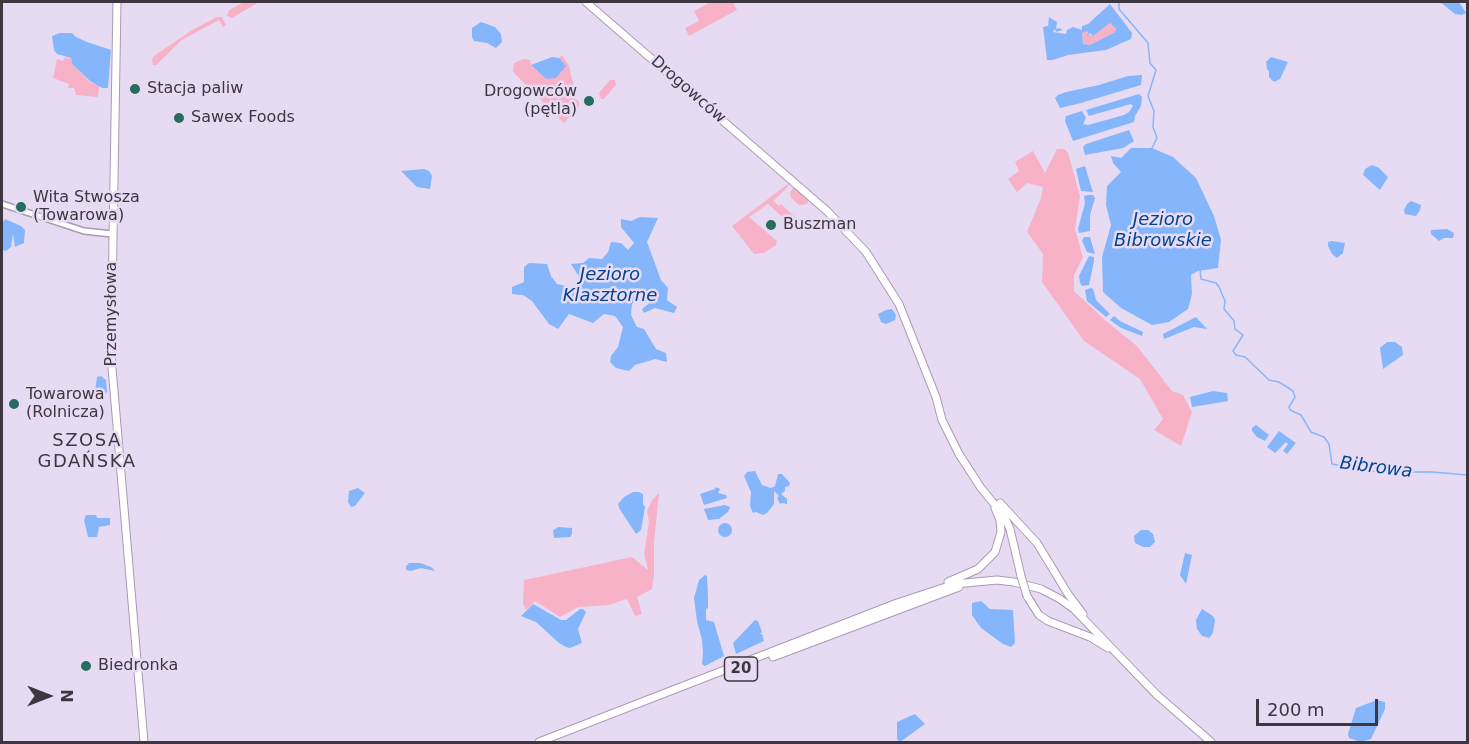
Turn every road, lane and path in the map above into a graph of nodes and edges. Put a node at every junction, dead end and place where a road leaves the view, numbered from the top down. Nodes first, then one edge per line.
1 (117, 2) edge
2 (586, 2) edge
3 (2, 204) edge
4 (112, 234) junction
5 (938, 402) junction
6 (992, 500) junction
7 (976, 581) junction
8 (924, 593) junction
9 (1084, 618) junction
10 (1113, 649) junction
11 (146, 742) edge
12 (539, 742) edge
13 (551, 742) edge
14 (1211, 742) edge

1 - 4 main road, Przemysłowa
2 - 5 main road, Drogowców
3 - 4 street
4 - 11 main road, Przemysłowa
5 - 6 main road
5 - 9 main road
6 - 8 main road
6 - 10 main road, bridge
7 - 8 main road, 20
7 - 9 main road, 20
7 - 13 main road, 20
8 - 12 main road, 20
9 - 10 main road, 20
10 - 14 main road, 20

